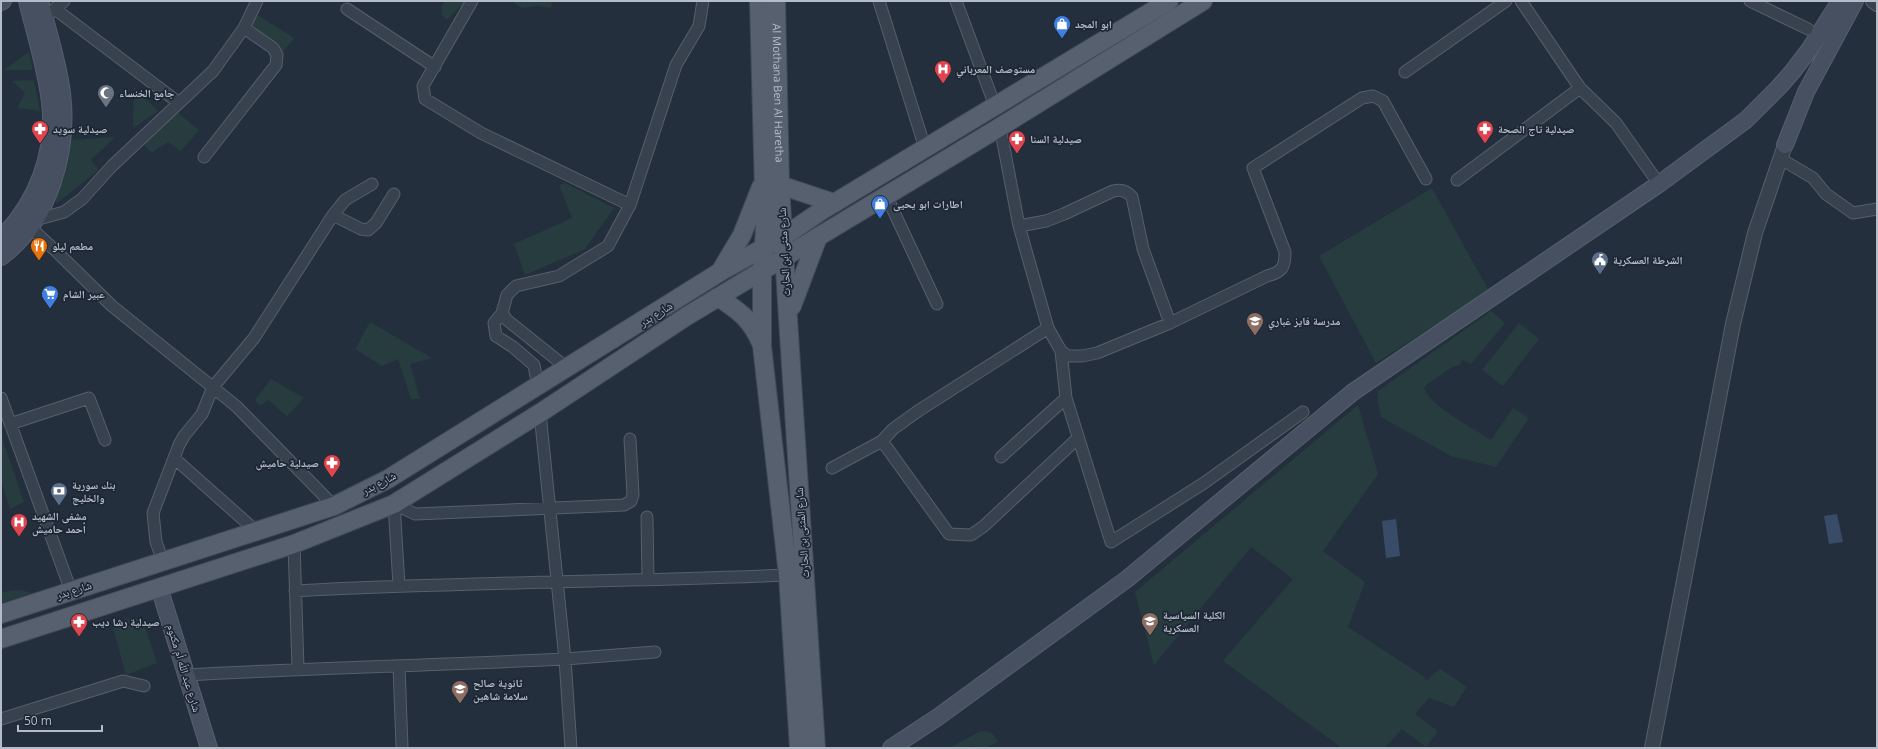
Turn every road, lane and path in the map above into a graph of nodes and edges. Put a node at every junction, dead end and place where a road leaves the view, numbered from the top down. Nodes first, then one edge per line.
1 (27, 1) edge
2 (40, 1) edge
3 (64, 1) edge
4 (257, 1) edge
5 (472, 1) edge
6 (703, 1) edge
7 (759, 1) edge
8 (776, 1) edge
9 (879, 1) edge
10 (956, 1) edge
11 (1169, 1) edge
12 (1203, 1) edge
13 (1506, 1) edge
14 (1520, 1) edge
15 (1750, 1) edge
16 (1840, 1) edge
17 (1855, 1) edge
18 (1873, 1) edge
19 (1877, 4) edge
20 (346, 9) dead end
21 (50, 13) junction
22 (244, 28) junction
23 (1808, 29) dead end
24 (435, 67) junction
25 (1405, 72) dead end
26 (1580, 88) junction
27 (179, 103) junction
28 (995, 106) junction
29 (1000, 127) junction
30 (926, 148) junction
31 (1783, 152) junction
32 (204, 157) dead end
33 (1426, 179) dead end
34 (1457, 180) dead end
35 (772, 182) junction
36 (372, 184) dead end
37 (1659, 184) junction
38 (394, 194) dead end
39 (886, 195) junction
40 (834, 203) junction
41 (630, 205) junction
42 (1877, 209) edge
43 (333, 215) junction
44 (32, 224) junction
45 (1019, 226) junction
46 (783, 236) junction
47 (818, 236) junction
48 (1, 238) edge
49 (764, 248) junction
50 (1, 256) edge
51 (786, 257) junction
52 (762, 270) junction
53 (720, 272) junction
54 (718, 297) junction
55 (678, 300) junction
56 (937, 304) dead end
57 (502, 313) junction
58 (687, 316) junction
59 (788, 319) junction
60 (1170, 323) junction
61 (1048, 328) junction
62 (762, 346) junction
63 (1062, 350) junction
64 (568, 368) junction
65 (213, 387) junction
66 (538, 387) junction
67 (1, 398) edge
68 (1066, 398) junction
69 (1303, 412) dead end
70 (540, 413) junction
71 (10, 424) junction
72 (1078, 438) junction
73 (630, 439) dead end
74 (105, 440) dead end
75 (882, 441) junction
76 (1001, 457) dead end
77 (174, 458) junction
78 (832, 468) dead end
79 (394, 504) junction
80 (334, 506) junction
81 (549, 508) junction
82 (647, 517) dead end
83 (256, 531) junction
84 (294, 544) junction
85 (163, 560) junction
86 (788, 575) junction
87 (648, 580) junction
88 (558, 582) junction
89 (399, 585) junction
90 (159, 588) junction
91 (71, 591) junction
92 (295, 591) junction
93 (1, 614) edge
94 (1, 638) edge
95 (655, 652) dead end
96 (565, 659) junction
97 (398, 666) junction
98 (298, 668) junction
99 (185, 675) junction
100 (144, 686) dead end
101 (1, 720) edge
102 (209, 748) edge
103 (402, 748) edge
104 (571, 748) edge
105 (799, 748) edge
106 (816, 748) edge
107 (891, 748) edge
108 (1652, 748) edge

1 - 48 main road
2 - 21 main road
3 - 21 street
4 - 22 street
5 - 24 street
6 - 41 street
7 - 35 main road
8 - 35 main road, Al Mothana Ben Al Haretha
9 - 30 street
10 - 28 street
11 - 28 main road, شارع بدر
12 - 29 main road, شارع بدر
13 - 25 street
14 - 26 street
15 - 23 street
16 - 37 main road
17 - 31 main road
18 - 19 street
20 - 24 street
21 - 27 street
21 - 44 main road
22 - 27 street
22 - 32 street
24 - 41 street
26 - 34 street
26 - 37 street
27 - 44 street
28 - 29 main road
28 - 30 main road, شارع بدر
29 - 39 main road, شارع بدر
29 - 45 street
30 - 40 main road, شارع بدر
31 - 42 street
31 - 108 street
33 - 60 street
35 - 40 main road
35 - 46 main road, شارع مثنى ابن الحارث
35 - 49 main road
35 - 53 main road
36 - 43 street
37 - 107 main road
38 - 43 street
39 - 47 main road, شارع بدر
39 - 56 street
40 - 46 main road, شارع بدر
41 - 57 street
43 - 65 street
44 - 50 main road
44 - 65 street
45 - 60 street
45 - 61 street
46 - 49 main road, شارع بدر
46 - 51 main road, شارع مثنى ابن الحارث
47 - 51 main road, شارع بدر
47 - 59 main road
49 - 52 main road
49 - 53 main road, شارع بدر
51 - 52 main road, شارع بدر
51 - 59 main road, شارع مثنى ابن الحارث
52 - 54 main road, شارع بدر
52 - 62 main road
53 - 55 main road, شارع بدر
54 - 58 main road, شارع بدر
54 - 62 main road
55 - 58 main road
55 - 64 main road, شارع بدر
57 - 64 street
57 - 66 street
58 - 70 main road, شارع بدر
59 - 106 main road, شارع المثنى بن الحارث
60 - 63 street
61 - 63 street
61 - 75 street
62 - 86 main road, شارع المثنى بن الحارث
63 - 68 street
64 - 66 main road, شارع بدر
65 - 77 street
65 - 80 street
66 - 80 main road, شارع بدر
67 - 71 street
68 - 72 street
68 - 76 street
69 - 72 street
70 - 79 main road, شارع بدر
70 - 81 street
71 - 74 street
71 - 91 street
72 - 75 street
73 - 81 street
75 - 78 street
77 - 83 street
77 - 85 street
79 - 81 street
79 - 84 main road, شارع بدر
79 - 89 street
80 - 83 main road, شارع بدر
81 - 88 street
82 - 87 street
83 - 85 main road, شارع بدر
84 - 90 main road, شارع بدر
84 - 92 street
85 - 91 main road, شارع بدر
86 - 87 street
86 - 105 main road, شارع المثنى بن الحارث
87 - 88 street
88 - 89 street
88 - 96 street
89 - 92 street
90 - 94 main road, شارع بدر
90 - 99 main road, شارع عبد اللّه أم مكتوم
91 - 93 main road, شارع بدر
92 - 98 street
95 - 96 street
96 - 97 street
96 - 104 street
97 - 98 street
97 - 103 street
98 - 99 street
99 - 102 main road, شارع عبد اللّه أم مكتوم
100 - 101 street

